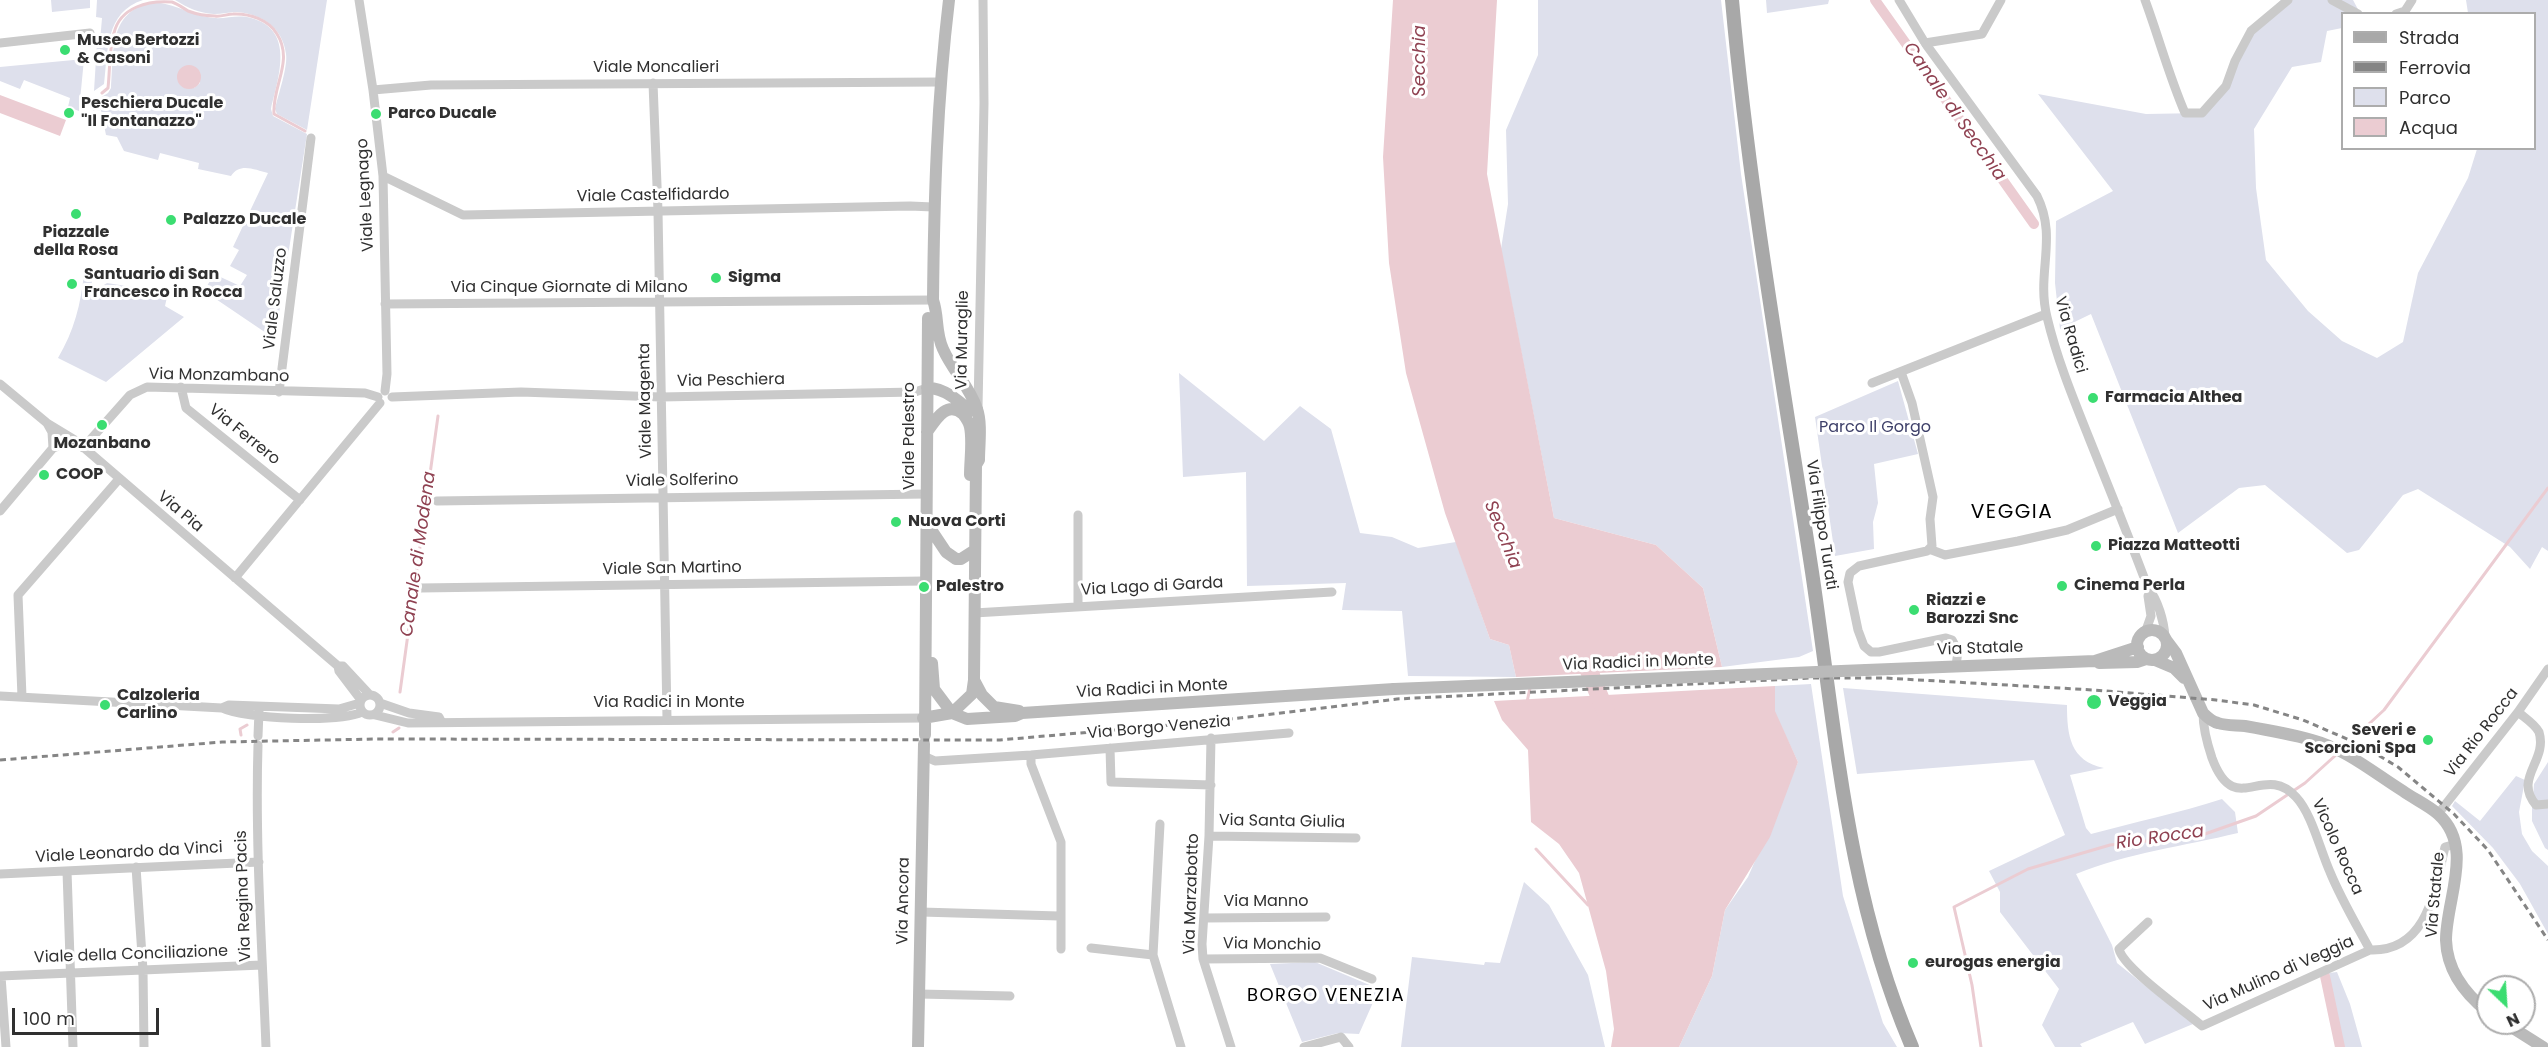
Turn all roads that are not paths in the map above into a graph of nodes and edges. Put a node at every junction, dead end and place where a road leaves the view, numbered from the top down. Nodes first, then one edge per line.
1 (359, 0) edge
2 (949, 0) edge
3 (983, 0) edge
4 (1732, 0) edge
5 (1899, 0) edge
6 (2001, 0) edge
7 (2145, 0) edge
8 (2288, 0) edge
9 (2332, 0) edge
10 (2412, 0) edge
11 (2354, 12) edge
12 (2400, 12) edge
13 (90, 33) dead end
14 (0, 43) edge
15 (1925, 43) junction
16 (940, 82) junction
17 (653, 83) junction
18 (374, 90) junction
19 (311, 138) dead end
20 (383, 176) junction
21 (933, 207) junction
22 (658, 210) junction
23 (933, 300) junction
24 (659, 303) junction
25 (385, 304) junction
26 (2046, 314) junction
27 (1901, 372) junction
28 (1872, 383) dead end
29 (0, 384) edge
30 (181, 387) junction
31 (927, 388) junction
32 (279, 392) junction
33 (384, 397) junction
34 (662, 397) junction
35 (978, 411) junction
36 (47, 423) junction
37 (926, 433) junction
38 (75, 440) junction
39 (53, 448) junction
40 (83, 448) junction
41 (976, 465) junction
42 (119, 479) junction
43 (927, 494) junction
44 (662, 496) junction
45 (300, 500) junction
46 (437, 501) dead end
47 (975, 508) junction
48 (2118, 509) junction
49 (0, 511) edge
50 (1078, 515) dead end
51 (926, 522) junction
52 (1929, 549) junction
53 (975, 550) junction
54 (235, 578) junction
55 (924, 581) junction
56 (663, 584) junction
57 (420, 588) dead end
58 (2148, 588) junction
59 (1332, 592) dead end
60 (1078, 606) junction
61 (975, 613) junction
62 (924, 627) junction
63 (2145, 633) junction
64 (2166, 639) junction
65 (2138, 646) junction
66 (2151, 659) junction
67 (2095, 661) junction
68 (1956, 666) junction
69 (2548, 669) edge
70 (1866, 670) joint
71 (975, 680) junction
72 (2190, 683) junction
73 (0, 696) edge
74 (22, 697) junction
75 (363, 702) junction
76 (380, 703) junction
77 (259, 711) junction
78 (2518, 712) junction
79 (952, 713) junction
80 (1022, 713) junction
81 (2203, 713) junction
82 (375, 715) junction
83 (923, 718) junction
84 (667, 719) junction
85 (441, 721) junction
86 (1289, 733) dead end
87 (1211, 738) junction
88 (924, 745) junction
89 (1110, 748) junction
90 (1031, 755) junction
91 (1211, 785) junction
92 (2548, 804) edge
93 (2438, 814) junction
94 (1160, 824) dead end
95 (1209, 836) junction
96 (1356, 838) dead end
97 (2456, 844) junction
98 (259, 862) junction
99 (136, 867) junction
100 (67, 871) junction
101 (0, 874) edge
102 (921, 912) junction
103 (1059, 916) junction
104 (1326, 917) dead end
105 (1205, 918) junction
106 (2148, 922) dead end
107 (1091, 948) dead end
108 (1061, 949) dead end
109 (2370, 950) junction
110 (1153, 955) junction
111 (1203, 959) junction
112 (262, 965) junction
113 (142, 970) junction
114 (71, 972) junction
115 (1, 976) edge
116 (1372, 979) dead end
117 (919, 994) junction
118 (1010, 996) dead end
119 (2476, 1003) edge
120 (2524, 1035) edge
121 (2541, 1046) edge
122 (6, 1047) edge
123 (73, 1047) edge
124 (144, 1047) edge
125 (266, 1047) edge
126 (918, 1047) edge
127 (1182, 1047) edge
128 (1231, 1047) edge
129 (1304, 1047) edge
130 (1349, 1047) edge
131 (1912, 1047) edge

1 - 18 street, Viale Legnago
2 - 16 street, Viale Palestro
3 - 35 street, Via Muraglie
4 - 131 main road, Via Filippo Turati
5 - 15 street, Via Radici
6 - 15 street
7 - 8 street
9 - 11 street
10 - 12 street
13 - 14 street
15 - 26 street, Via Radici
16 - 17 street, Viale Moncalieri
16 - 21 street, Viale Palestro
17 - 18 street, Viale Moncalieri
17 - 22 street, Viale Magenta
18 - 20 street, Viale Legnago
19 - 32 street, Viale Saluzzo
20 - 22 street, Viale Castelfidardo
20 - 25 street, Viale Legnago
21 - 22 street, Viale Castelfidardo
21 - 23 street, Viale Palestro
22 - 24 street, Viale Magenta
23 - 24 street, Via Cinque Giornate di Milano
23 - 31 street, Viale Palestro
23 - 35 street, Viale Palestro
24 - 25 street, Via Cinque Giornate di Milano
24 - 34 street, Viale Magenta
25 - 33 street, Viale Legnago
26 - 27 street
26 - 48 street, Via Radici
27 - 28 street
27 - 52 street
29 - 36 street, Via Pia
30 - 32 street, Via Monzambano
30 - 40 street, Via Monzambano
30 - 45 street, Via Ferrero
31 - 34 street, Via Peschiera
31 - 37 street, Viale Palestro
31 - 41 street
32 - 33 street, Via Monzambano
33 - 34 street, Via Peschiera
33 - 45 street
34 - 44 street, Viale Magenta
35 - 41 street, Via Muraglie
36 - 38 street, Via Pia
36 - 39 street
37 - 43 street, Viale Palestro
37 - 47 street
38 - 39 street
38 - 40 street, Via Pia
39 - 49 street
40 - 42 street, Via Pia
41 - 47 street, Via Muraglie
42 - 54 street, Via Pia
42 - 74 street
43 - 44 street, Viale Solferino
43 - 51 street, Viale Palestro
44 - 46 street, Viale Solferino
44 - 56 street, Viale Magenta
45 - 54 street
47 - 53 street, Via Muraglie
48 - 52 street
48 - 58 street, Via Radici
50 - 60 street
51 - 53 street
51 - 55 street, Viale Palestro
52 - 68 street
53 - 61 street, Via Muraglie
54 - 75 street, Via Pia
55 - 56 street, Viale San Martino
55 - 62 street, Viale Palestro
56 - 57 street, Viale San Martino
56 - 84 street, Viale Magenta
58 - 63 street
58 - 64 street
59 - 60 street, Via Lago di Garda
60 - 61 street, Via Lago di Garda
61 - 71 street, Via Muraglie
62 - 79 street
62 - 83 street, Viale Palestro
63 - 64 street
63 - 65 street
64 - 66 street
64 - 72 street
65 - 66 street
65 - 67 street, Via Statale
66 - 67 street, Via Statale
66 - 72 street
67 - 68 street, Via Statale
68 - 70 street, Via Statale
69 - 78 street, Via Rio Rocca
70 - 80 street, Via Radici in Monte, bridge
71 - 79 street
71 - 80 street
72 - 81 street
73 - 74 street, Via Radici in Monte
74 - 77 street, Via Radici in Monte
75 - 76 street, Via Radici in Monte
75 - 77 street, Via Radici in Monte
75 - 82 street, Via Radici in Monte
76 - 82 street
76 - 85 street, Via Radici in Monte
77 - 98 street, Via Regina Pacis
78 - 92 street
78 - 93 street, Via Rio Rocca
79 - 80 street, Via Radici in Monte
79 - 83 street, Via Radici in Monte
81 - 93 street, Via Statale
81 - 109 street, Vicolo Rocca
82 - 85 street, Via Radici in Monte
83 - 84 street, Via Radici in Monte
83 - 88 street, Via Ancora
84 - 85 street, Via Radici in Monte
86 - 87 street, Via Borgo Venezia
87 - 89 street, Via Borgo Venezia
87 - 91 street, Via Marzabotto
88 - 90 street, Via Borgo Venezia
88 - 102 street, Via Ancora
89 - 90 street, Via Borgo Venezia
89 - 91 street
90 - 103 street
91 - 95 street, Via Marzabotto
93 - 97 street, Via Statale
94 - 110 street
95 - 96 street, Via Santa Giulia
95 - 105 street, Via Marzabotto
97 - 109 street, Via Mulino di Veggia
97 - 119 street, Via Statale
98 - 99 street, Viale Leonardo da Vinci
98 - 112 street, Via Regina Pacis
99 - 100 street, Viale Leonardo da Vinci
99 - 113 street
100 - 101 street, Viale Leonardo da Vinci
100 - 114 street
102 - 103 street
102 - 117 street, Via Ancora
103 - 108 street
104 - 105 street, Via Manno
105 - 111 street, Via Marzabotto
106 - 109 street, Via Mulino di Veggia
107 - 110 street
110 - 127 street
111 - 116 street, Via Monchio
111 - 128 street, Via Marzabotto
112 - 113 street, Viale della Conciliazione
112 - 125 street, Via Regina Pacis
113 - 114 street, Viale della Conciliazione
113 - 124 street
114 - 115 street, Viale della Conciliazione
114 - 123 street
115 - 122 street
117 - 118 street
117 - 126 street, Via Ancora
120 - 121 street
129 - 130 street

